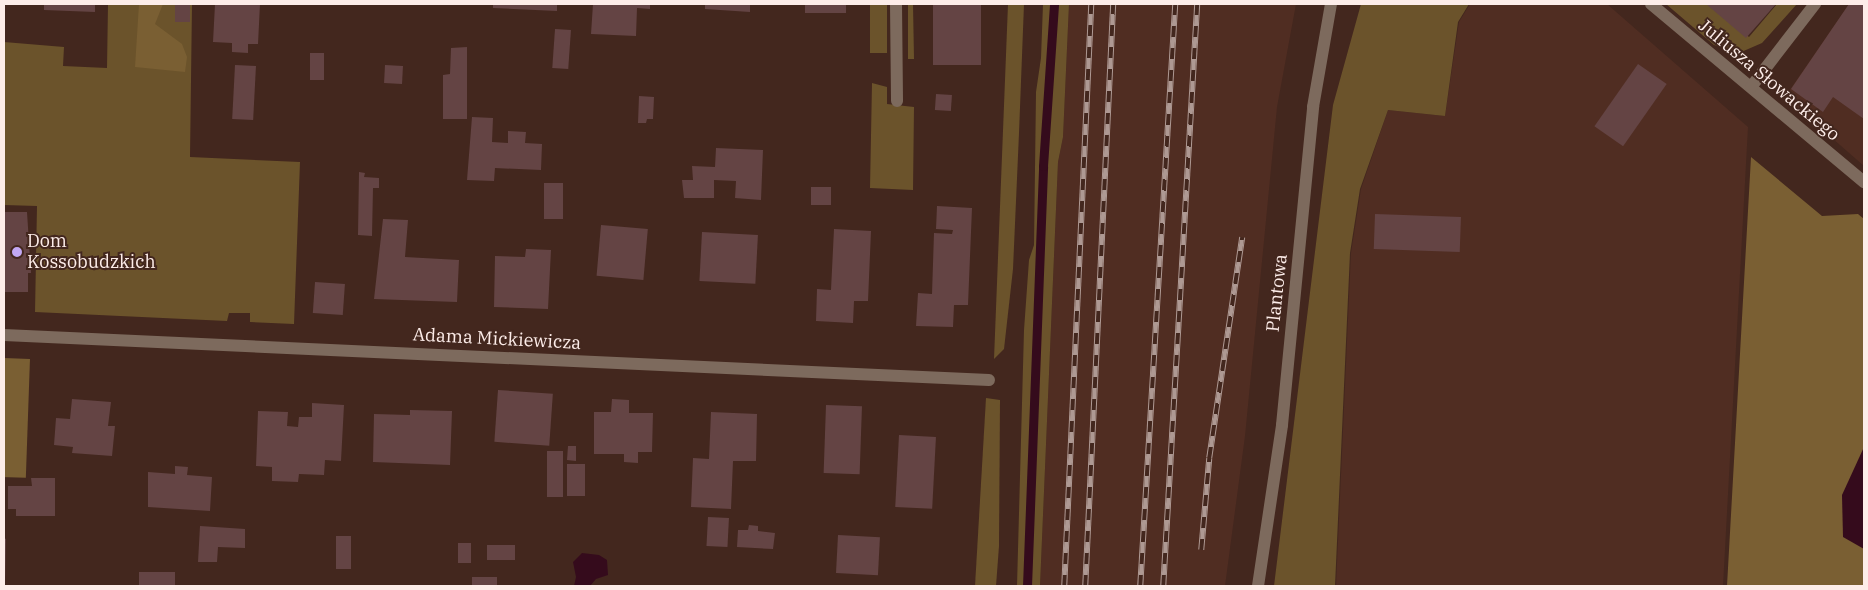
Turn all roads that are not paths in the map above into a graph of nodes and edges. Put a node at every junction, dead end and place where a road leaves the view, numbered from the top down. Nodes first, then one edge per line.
1 (896, 4) edge
2 (1331, 4) edge
3 (1651, 4) edge
4 (1816, 4) edge
5 (1751, 87) junction
6 (897, 101) dead end
7 (1864, 182) edge
8 (4, 334) edge
9 (989, 380) dead end
10 (1258, 586) edge

1 - 6 street
2 - 10 street, Plantowa
3 - 5 street, Juliusza Słowackiego
4 - 5 street
5 - 7 street, Juliusza Słowackiego
8 - 9 street, Adama Mickiewicza

